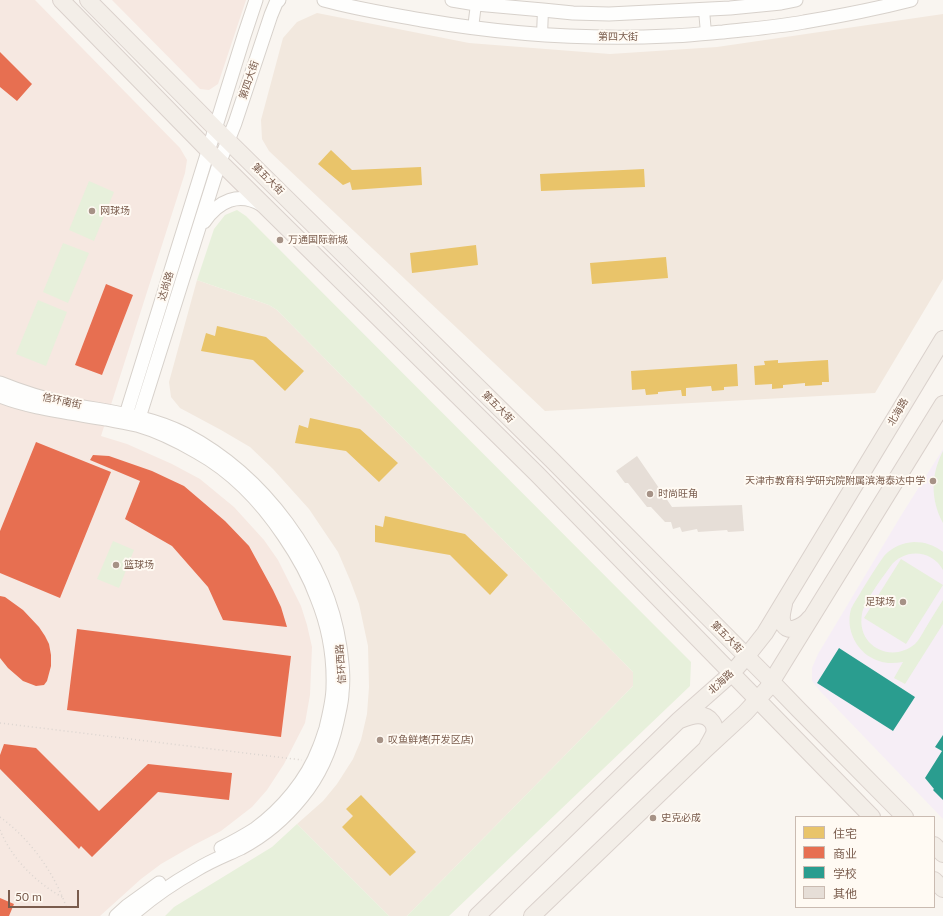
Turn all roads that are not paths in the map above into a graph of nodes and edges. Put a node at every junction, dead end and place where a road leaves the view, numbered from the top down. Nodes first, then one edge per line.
1 (61, 0) edge
2 (88, 0) edge
3 (256, 0) edge
4 (279, 0) edge
5 (324, 0) edge
6 (452, 0) edge
7 (796, 0) edge
8 (911, 0) edge
9 (345, 3) edge
10 (476, 4) junction
11 (723, 4) edge
12 (543, 10) junction
13 (704, 10) junction
14 (473, 28) junction
15 (706, 33) junction
16 (542, 35) junction
17 (215, 128) junction
18 (228, 139) junction
19 (208, 150) junction
20 (220, 161) junction
21 (269, 210) junction
22 (197, 236) junction
23 (943, 340) edge
24 (0, 383) edge
25 (0, 396) edge
26 (943, 404) edge
27 (131, 420) junction
28 (786, 597) junction
29 (814, 614) junction
30 (719, 629) junction
31 (764, 633) junction
32 (791, 650) junction
33 (754, 678) junction
34 (799, 710) junction
35 (679, 720) junction
36 (782, 725) junction
37 (730, 727) junction
38 (706, 749) junction
39 (871, 816) edge
40 (905, 816) edge
41 (935, 847) edge
42 (943, 854) edge
43 (935, 881) edge
44 (943, 889) edge
45 (116, 916) edge
46 (131, 916) edge
47 (477, 916) edge
48 (532, 916) edge

1 - 19 main road, 第五大街
2 - 17 main road, 第五大街
3 - 17 street, 第四大街
4 - 18 street, 第四大街
5 - 9 street, 第四大街
6 - 10 street
7 - 11 street
8 - 15 street, 第四大街
9 - 14 street, 第四大街
10 - 12 street
10 - 14 street
11 - 13 street
12 - 13 street
12 - 16 street
13 - 15 street
14 - 16 street, 第四大街
15 - 16 street, 第四大街
17 - 18 main road, 第五大街
17 - 19 street, 第四大街
18 - 20 street, 第四大街
18 - 30 main road, 第五大街
19 - 20 main road, 第五大街
19 - 27 street, 达尚路
20 - 21 main road, 第五大街
20 - 22 street, 达尚路
21 - 22 street
21 - 33 main road, 第五大街
22 - 27 street, 达尚路
23 - 28 main road, 北海路
24 - 27 street, 信环南街
25 - 27 street, 信环南街
26 - 29 main road
27 - 45 street, 信环西路
27 - 46 street, 信环西路
28 - 29 main road
28 - 31 main road, 北海路
29 - 32 main road
30 - 31 main road
30 - 33 main road, 第五大街
31 - 33 main road, 北海路
32 - 33 main road
32 - 34 main road
33 - 34 main road, 第五大街
33 - 35 main road, 北海路
33 - 36 main road, 第五大街
33 - 37 main road
34 - 40 main road, 第五大街
35 - 38 main road
35 - 47 main road, 北海路
36 - 37 main road
36 - 39 main road, 第五大街
37 - 38 main road
38 - 48 main road
41 - 42 main road
43 - 44 main road

